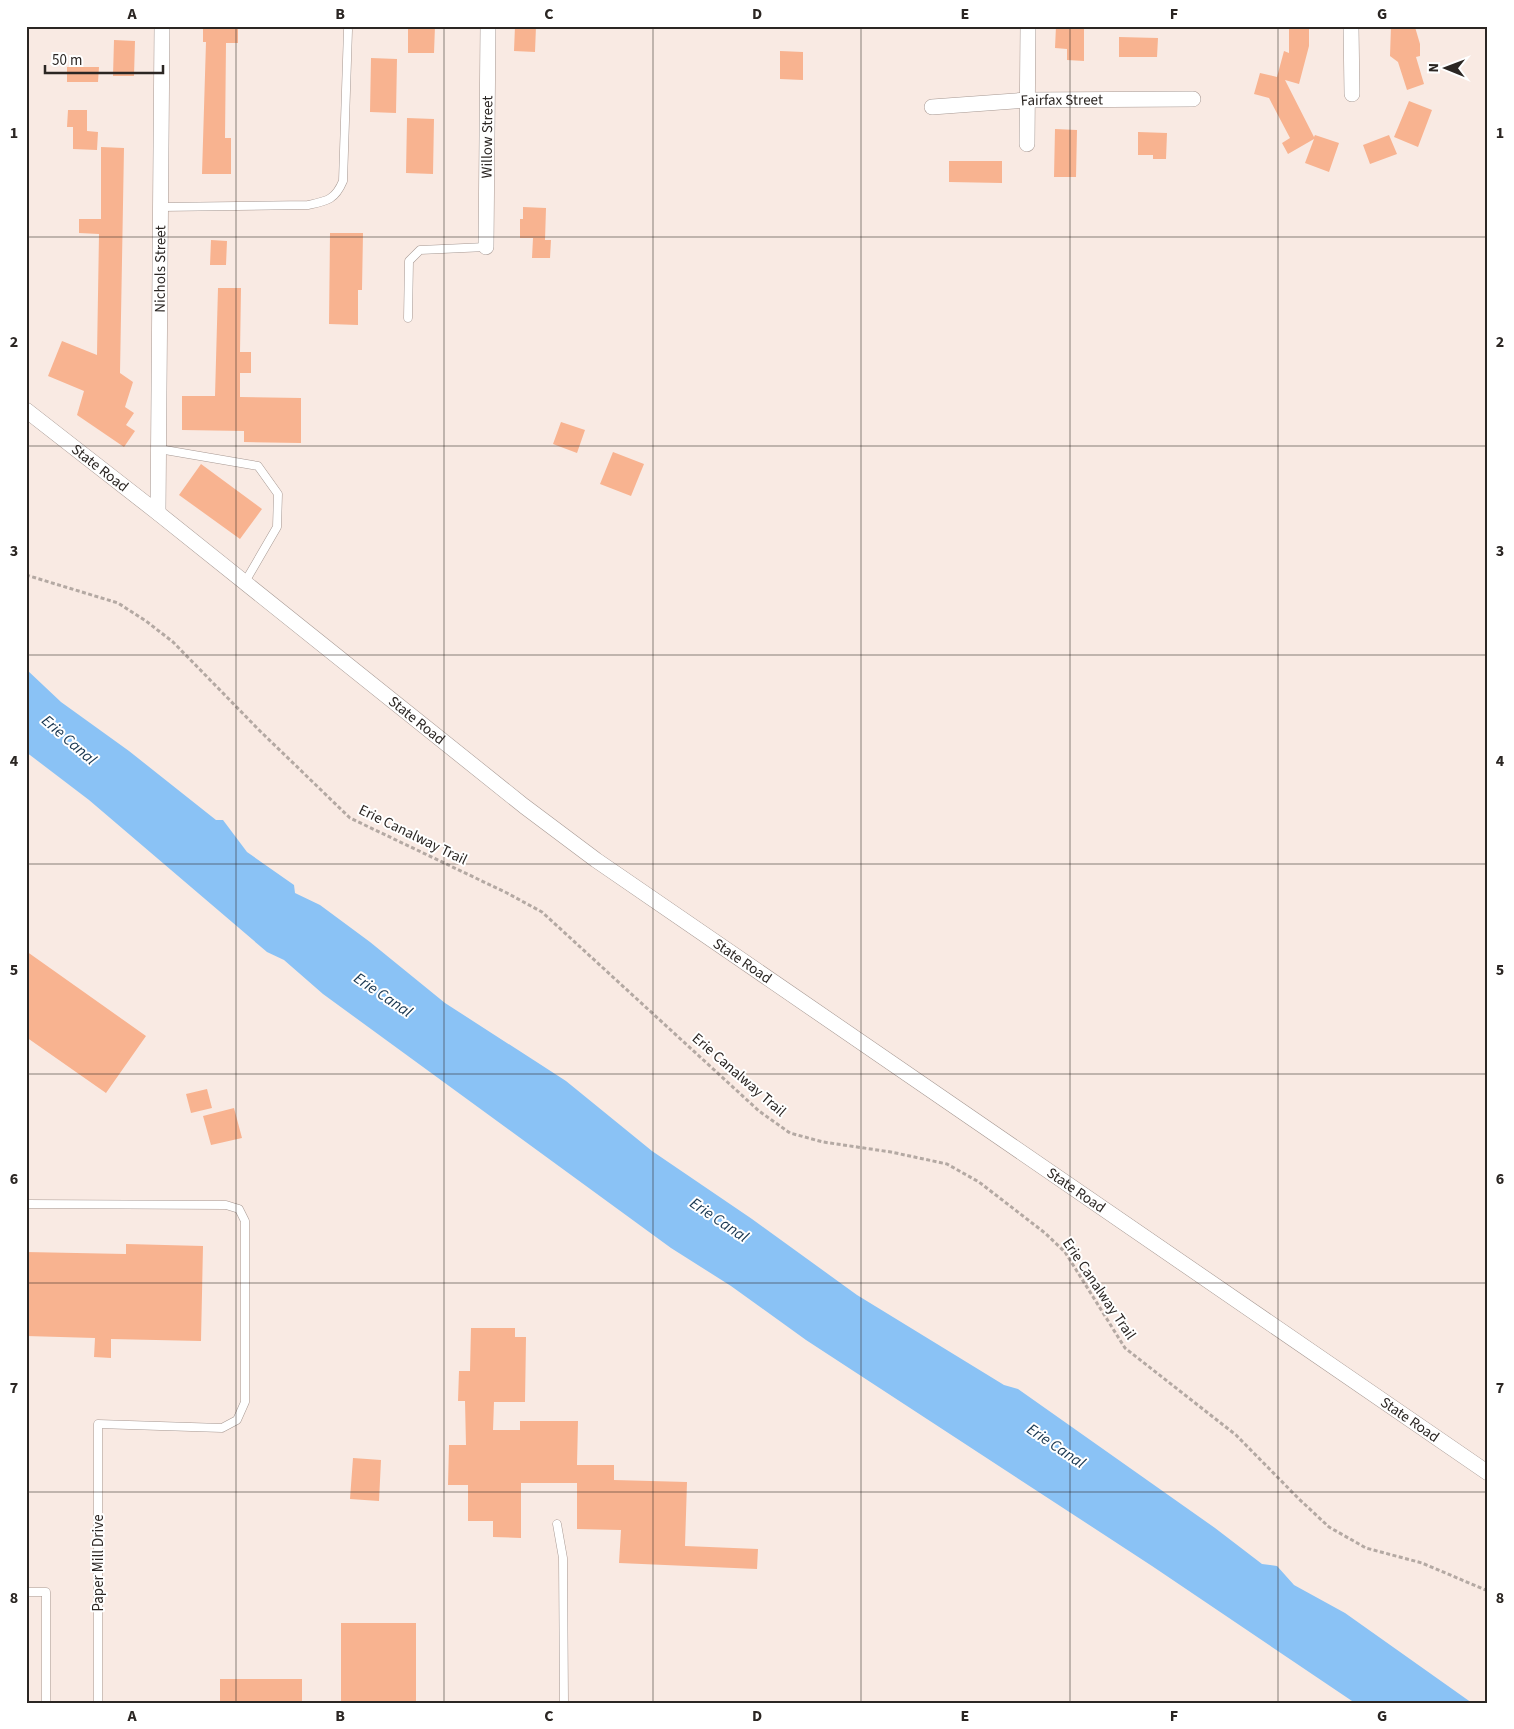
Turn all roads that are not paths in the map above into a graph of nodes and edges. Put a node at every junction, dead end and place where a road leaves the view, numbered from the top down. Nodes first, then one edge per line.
1 (162, 26) edge
2 (488, 26) edge
3 (1028, 26) edge
4 (1351, 26) edge
5 (348, 30) dead end
6 (1352, 94) dead end
7 (1193, 99) dead end
8 (1027, 100) junction
9 (932, 107) dead end
10 (1027, 144) dead end
11 (161, 207) junction
12 (486, 247) joint
13 (408, 318) dead end
14 (26, 410) edge
15 (159, 449) junction
16 (158, 513) junction
17 (244, 582) junction
18 (26, 1204) edge
19 (1488, 1473) edge
20 (557, 1524) dead end
21 (26, 1592) edge
22 (46, 1703) edge
23 (98, 1703) edge
24 (564, 1703) edge

1 - 11 street, Nichols Street
2 - 12 street, Willow Street
3 - 8 street
4 - 6 street
5 - 11 lane
7 - 8 street, Fairfax Street
8 - 9 street, Fairfax Street
8 - 10 street
11 - 15 street, Nichols Street
12 - 13 lane
14 - 16 street, State Road
15 - 16 street, Nichols Street
15 - 17 lane
16 - 17 street, State Road
17 - 19 street, State Road
18 - 23 lane, Paper Mill Drive
20 - 24 lane
21 - 22 lane

